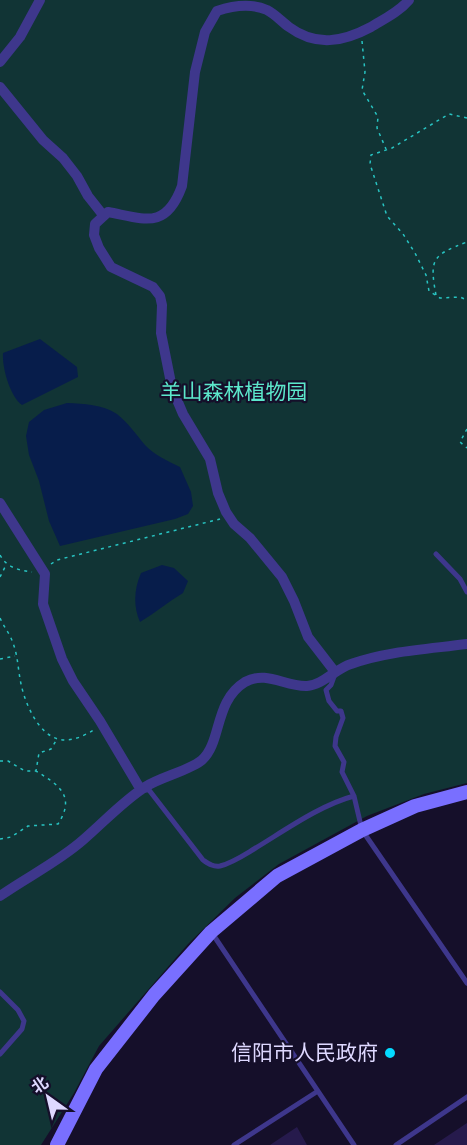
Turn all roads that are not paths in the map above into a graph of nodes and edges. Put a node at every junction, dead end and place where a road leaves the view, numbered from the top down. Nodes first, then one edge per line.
1 (40, 0) edge
2 (409, 0) edge
3 (0, 62) edge
4 (0, 87) edge
5 (103, 215) junction
6 (0, 503) edge
7 (436, 554) dead end
8 (467, 592) edge
9 (467, 644) edge
10 (335, 672) junction
11 (141, 790) junction
12 (467, 792) edge
13 (354, 796) junction
14 (362, 830) junction
15 (0, 896) edge
16 (211, 932) junction
17 (467, 983) edge
18 (0, 992) edge
19 (0, 1054) edge
20 (318, 1091) junction
21 (467, 1097) edge
22 (57, 1145) edge
23 (234, 1145) edge
24 (354, 1145) edge
25 (396, 1145) edge

1 - 3 street
2 - 5 street
4 - 5 street
5 - 10 street
6 - 11 street
7 - 8 lane
9 - 10 street
10 - 11 street
10 - 13 lane
11 - 13 lane
11 - 15 street
12 - 14 street
13 - 14 lane
14 - 16 street
14 - 17 lane
16 - 20 lane
16 - 22 street
18 - 19 lane
20 - 23 lane
20 - 24 lane
21 - 25 lane

